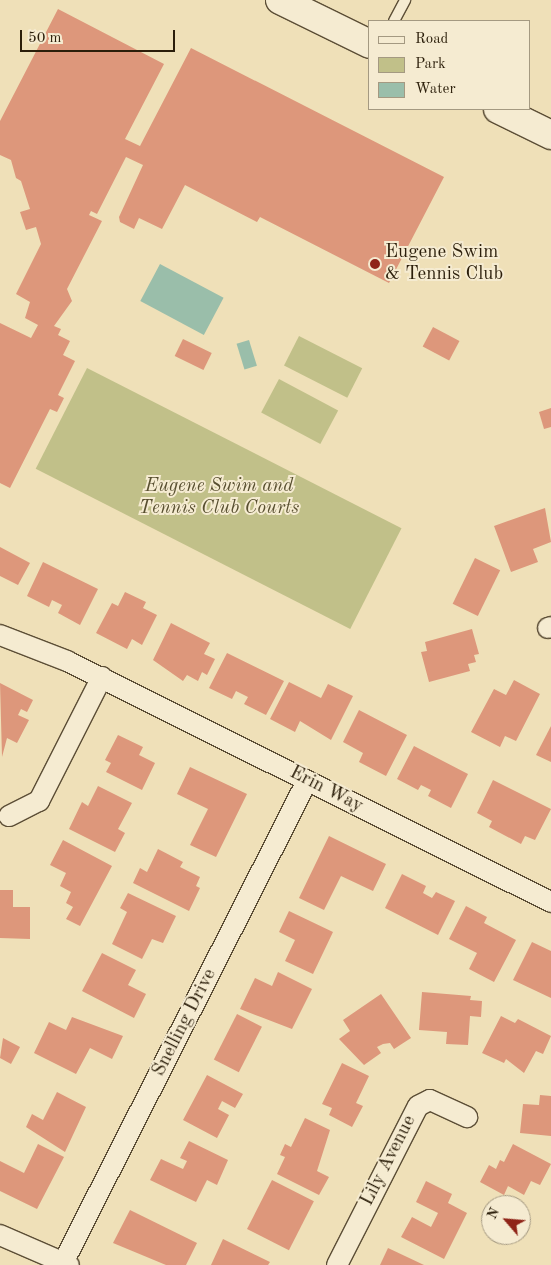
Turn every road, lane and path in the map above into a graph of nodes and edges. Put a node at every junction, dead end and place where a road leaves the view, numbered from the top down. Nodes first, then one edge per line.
1 (280, 0) edge
2 (405, 0) edge
3 (395, 20) edge
4 (368, 43) edge
5 (500, 110) edge
6 (551, 135) edge
7 (0, 635) edge
8 (102, 678) junction
9 (307, 781) junction
10 (9, 816) dead end
11 (551, 902) edge
12 (468, 1116) dead end
13 (0, 1235) edge
14 (65, 1264) edge
15 (336, 1265) edge

1 - 4 main road
2 - 3 lane
5 - 6 main road
7 - 8 street, Erin Way
8 - 9 street, Erin Way
8 - 10 street
9 - 11 street, Erin Way
9 - 14 street, Snelling Drive
12 - 15 street, Lily Avenue
13 - 14 street

